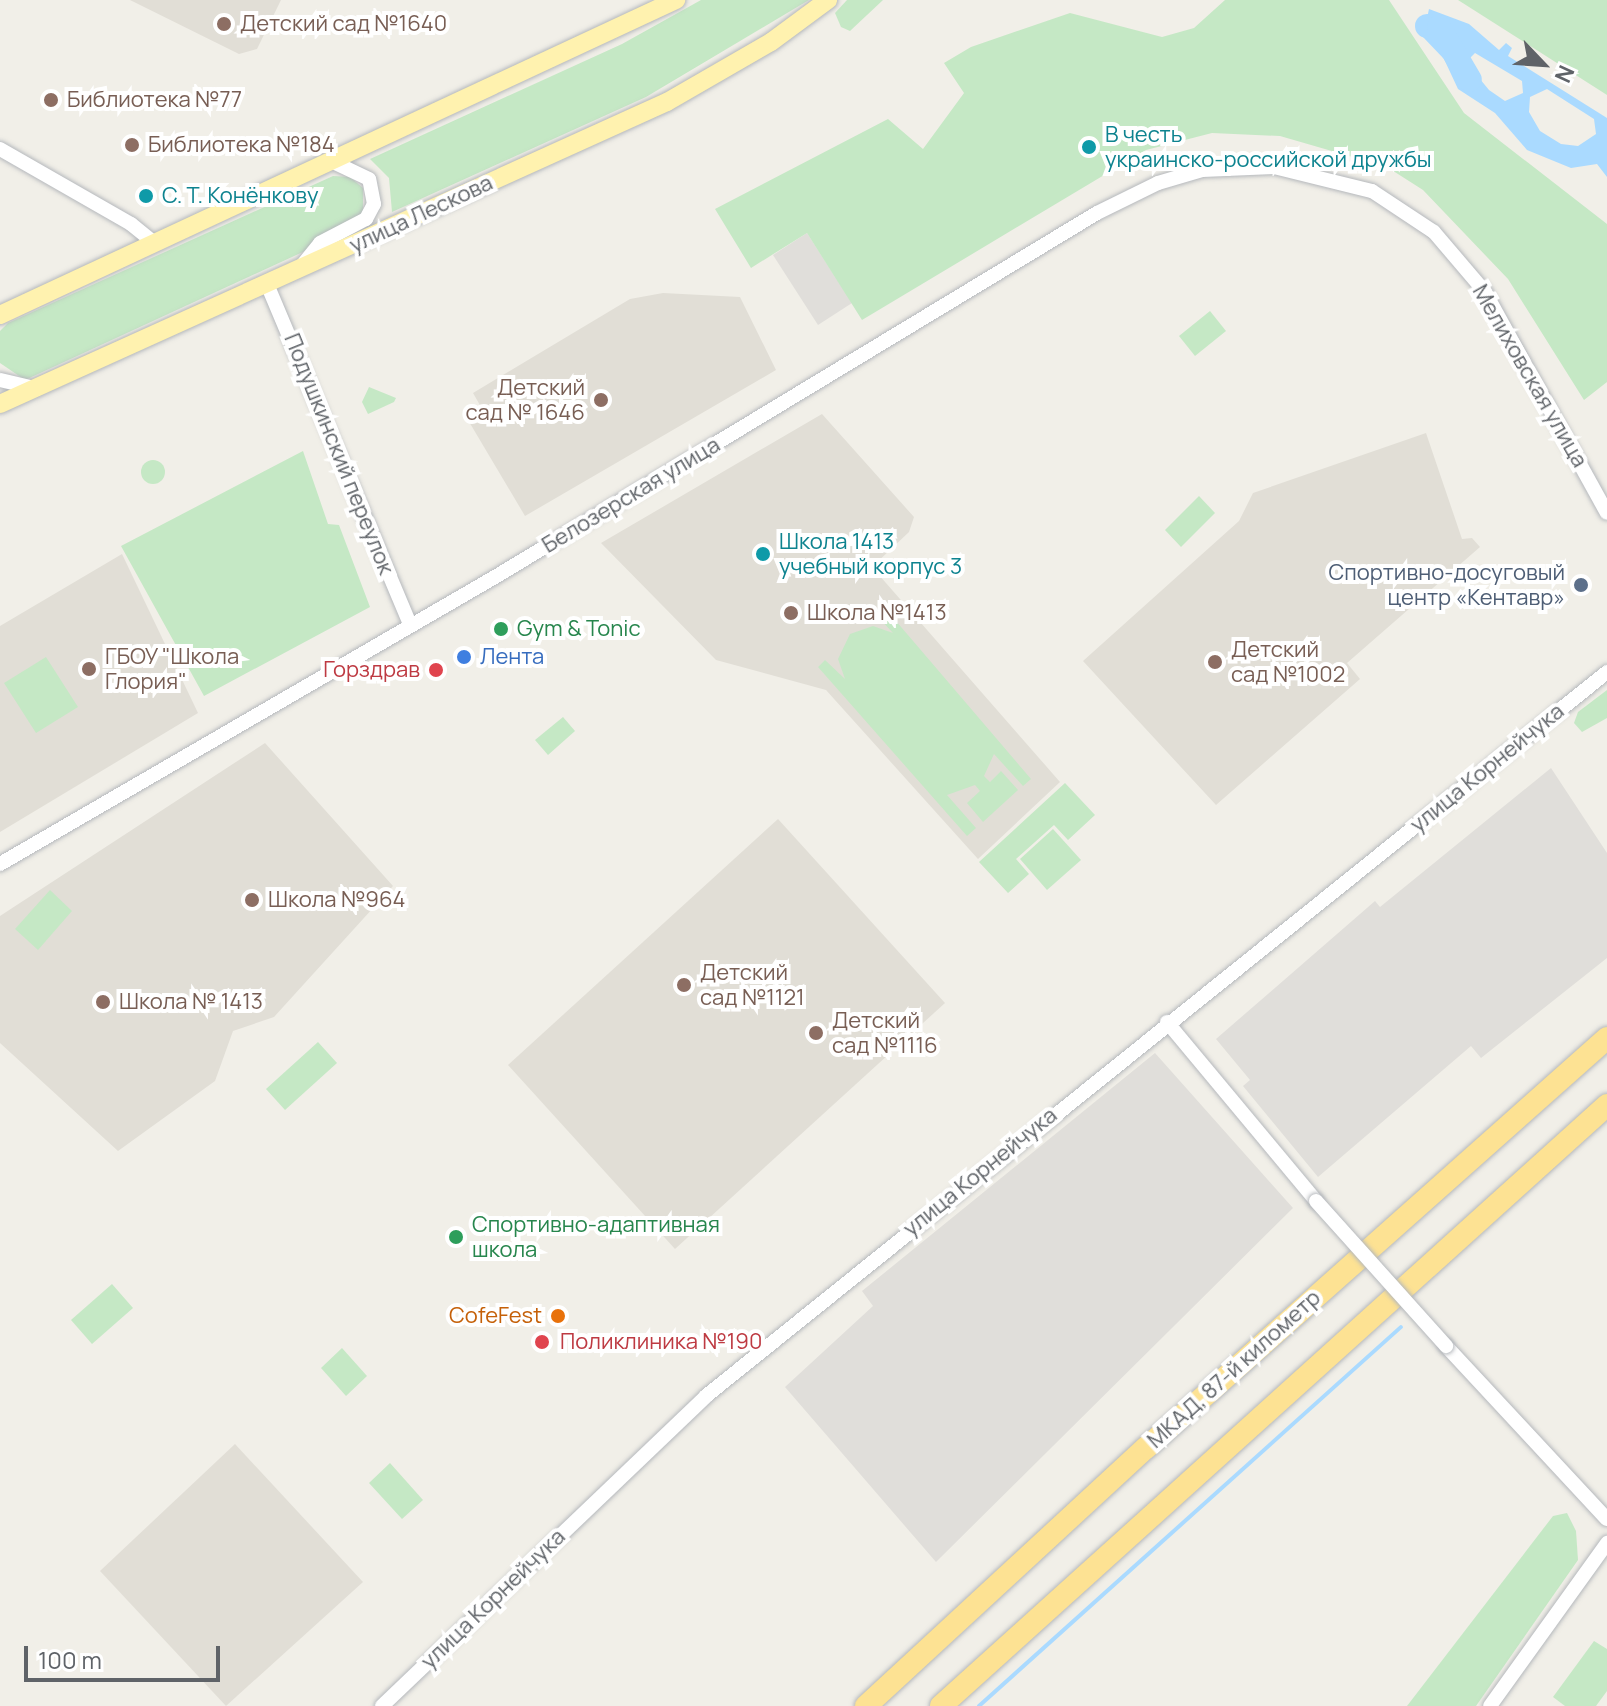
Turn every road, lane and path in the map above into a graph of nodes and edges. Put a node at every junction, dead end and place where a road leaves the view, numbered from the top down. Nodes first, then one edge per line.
1 (676, 0) edge
2 (828, 0) edge
3 (0, 149) edge
4 (329, 160) junction
5 (1274, 167) joint
6 (153, 242) junction
7 (297, 271) junction
8 (267, 284) junction
9 (0, 315) edge
10 (0, 380) edge
11 (37, 388) junction
12 (0, 404) edge
13 (1607, 513) edge
14 (410, 625) junction
15 (1607, 672) edge
16 (0, 864) edge
17 (1167, 1022) junction
18 (1607, 1038) edge
19 (1607, 1105) edge
20 (1607, 1519) edge
21 (1607, 1543) edge
22 (382, 1706) edge
23 (866, 1706) edge
24 (941, 1706) edge
25 (1490, 1706) edge

1 - 4 main road
2 - 7 main road, улица Лескова
3 - 6 street
4 - 6 main road
4 - 7 street
5 - 13 street, Мелиховская улица
5 - 14 street, Белозерская улица
6 - 9 main road
7 - 8 main road, улица Лескова
8 - 11 main road, улица Лескова
8 - 14 street, Подушкинский переулок
10 - 11 street
11 - 12 main road, улица Лескова
14 - 16 street, Белозерская улица
15 - 17 street, улица Корнейчука
17 - 20 street, bridge
17 - 22 street, улица Корнейчука
18 - 23 highway, МКАД, 87-й километр
19 - 24 highway
21 - 25 street

